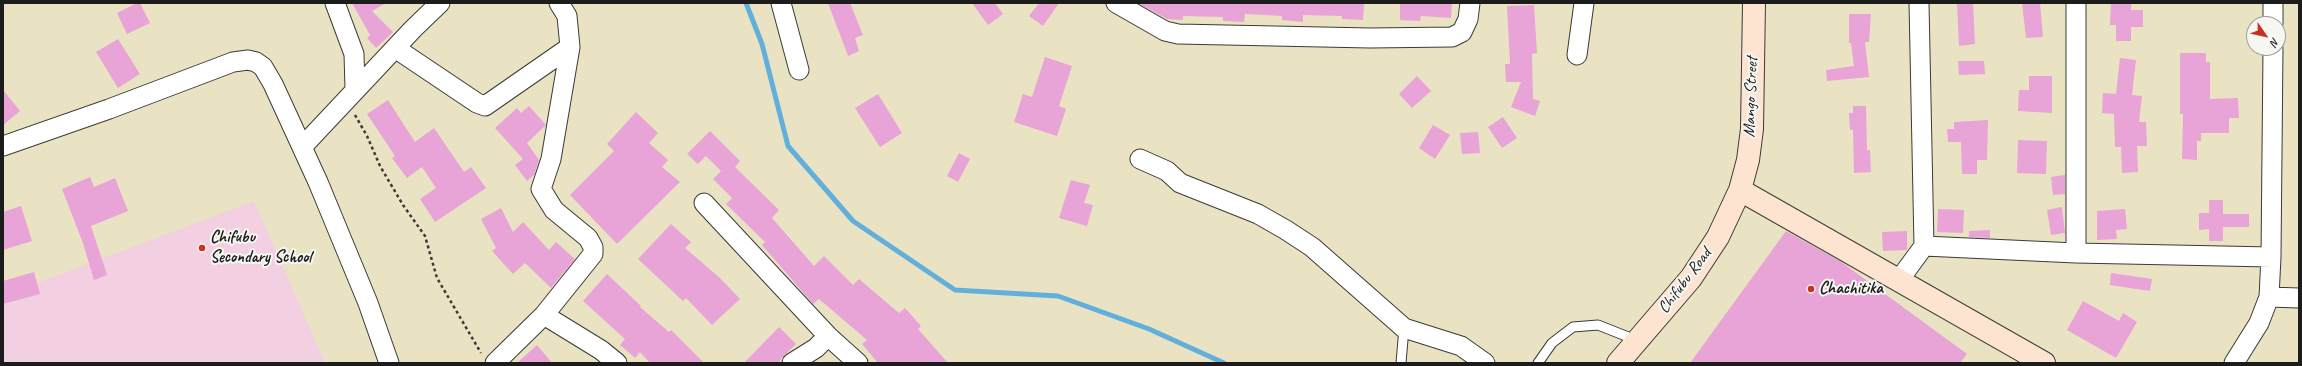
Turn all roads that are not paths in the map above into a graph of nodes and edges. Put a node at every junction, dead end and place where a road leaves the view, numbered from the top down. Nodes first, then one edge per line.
1 (335, 3) edge
2 (440, 3) edge
3 (559, 3) edge
4 (781, 3) edge
5 (1116, 3) edge
6 (1470, 3) edge
7 (1584, 3) edge
8 (1754, 3) edge
9 (1919, 3) edge
10 (2076, 3) edge
11 (2273, 3) edge
12 (2273, 16) edge
13 (570, 46) junction
14 (395, 48) junction
15 (1577, 55) dead end
16 (2273, 56) edge
17 (800, 70) dead end
18 (351, 94) junction
19 (3, 146) edge
20 (302, 146) junction
21 (1140, 159) dead end
22 (1740, 190) junction
23 (704, 203) dead end
24 (1924, 246) junction
25 (2076, 253) junction
26 (2272, 256) junction
27 (1899, 280) junction
28 (2269, 297) junction
29 (2299, 298) edge
30 (544, 315) junction
31 (1404, 328) junction
32 (828, 336) junction
33 (1638, 341) junction
34 (489, 360) edge
35 (388, 363) edge
36 (617, 363) edge
37 (792, 363) edge
38 (858, 363) edge
39 (1401, 363) edge
40 (1486, 363) edge
41 (1538, 363) edge
42 (1618, 363) edge
43 (2044, 363) edge
44 (2234, 363) edge

1 - 18 street
2 - 14 street
3 - 13 street
4 - 17 street
5 - 6 street
7 - 15 street
8 - 22 main road, Mango Street
9 - 24 street
10 - 25 street
11 - 12 street
13 - 14 street
13 - 30 street
14 - 18 street
16 - 26 street
18 - 20 street
19 - 20 street
20 - 35 street
21 - 31 street
22 - 27 main road
22 - 33 main road, Chifubu Road
23 - 32 street
24 - 25 street
24 - 27 street
25 - 26 street
26 - 28 street
27 - 43 main road
28 - 29 street
28 - 44 street
30 - 34 street
30 - 36 street
31 - 39 lane
31 - 40 street
32 - 37 street
32 - 38 street
33 - 41 lane
33 - 42 main road, Chifubu Road

